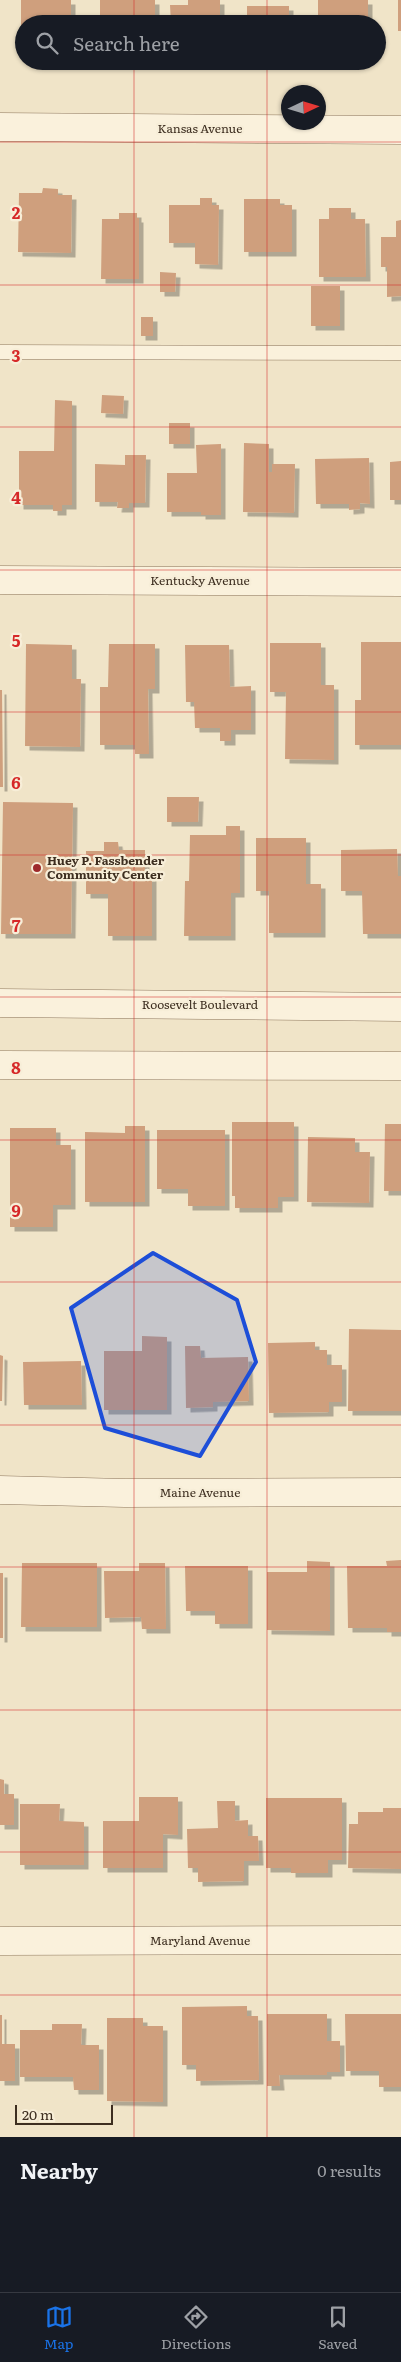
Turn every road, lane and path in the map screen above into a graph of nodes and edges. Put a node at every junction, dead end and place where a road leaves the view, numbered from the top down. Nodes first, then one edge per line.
1 (0, 127) edge
2 (401, 130) edge
3 (0, 352) edge
4 (401, 353) edge
5 (0, 580) edge
6 (401, 582) edge
7 (0, 1003) edge
8 (401, 1007) edge
9 (0, 1065) edge
10 (401, 1066) edge
11 (0, 1490) edge
12 (401, 1492) edge
13 (401, 1940) edge
14 (0, 1941) edge

1 - 2 street, Kansas Avenue
3 - 4 lane
5 - 6 street, Kentucky Avenue
7 - 8 street, Roosevelt Boulevard
9 - 10 street
11 - 12 street, Maine Avenue
13 - 14 street, Maryland Avenue

